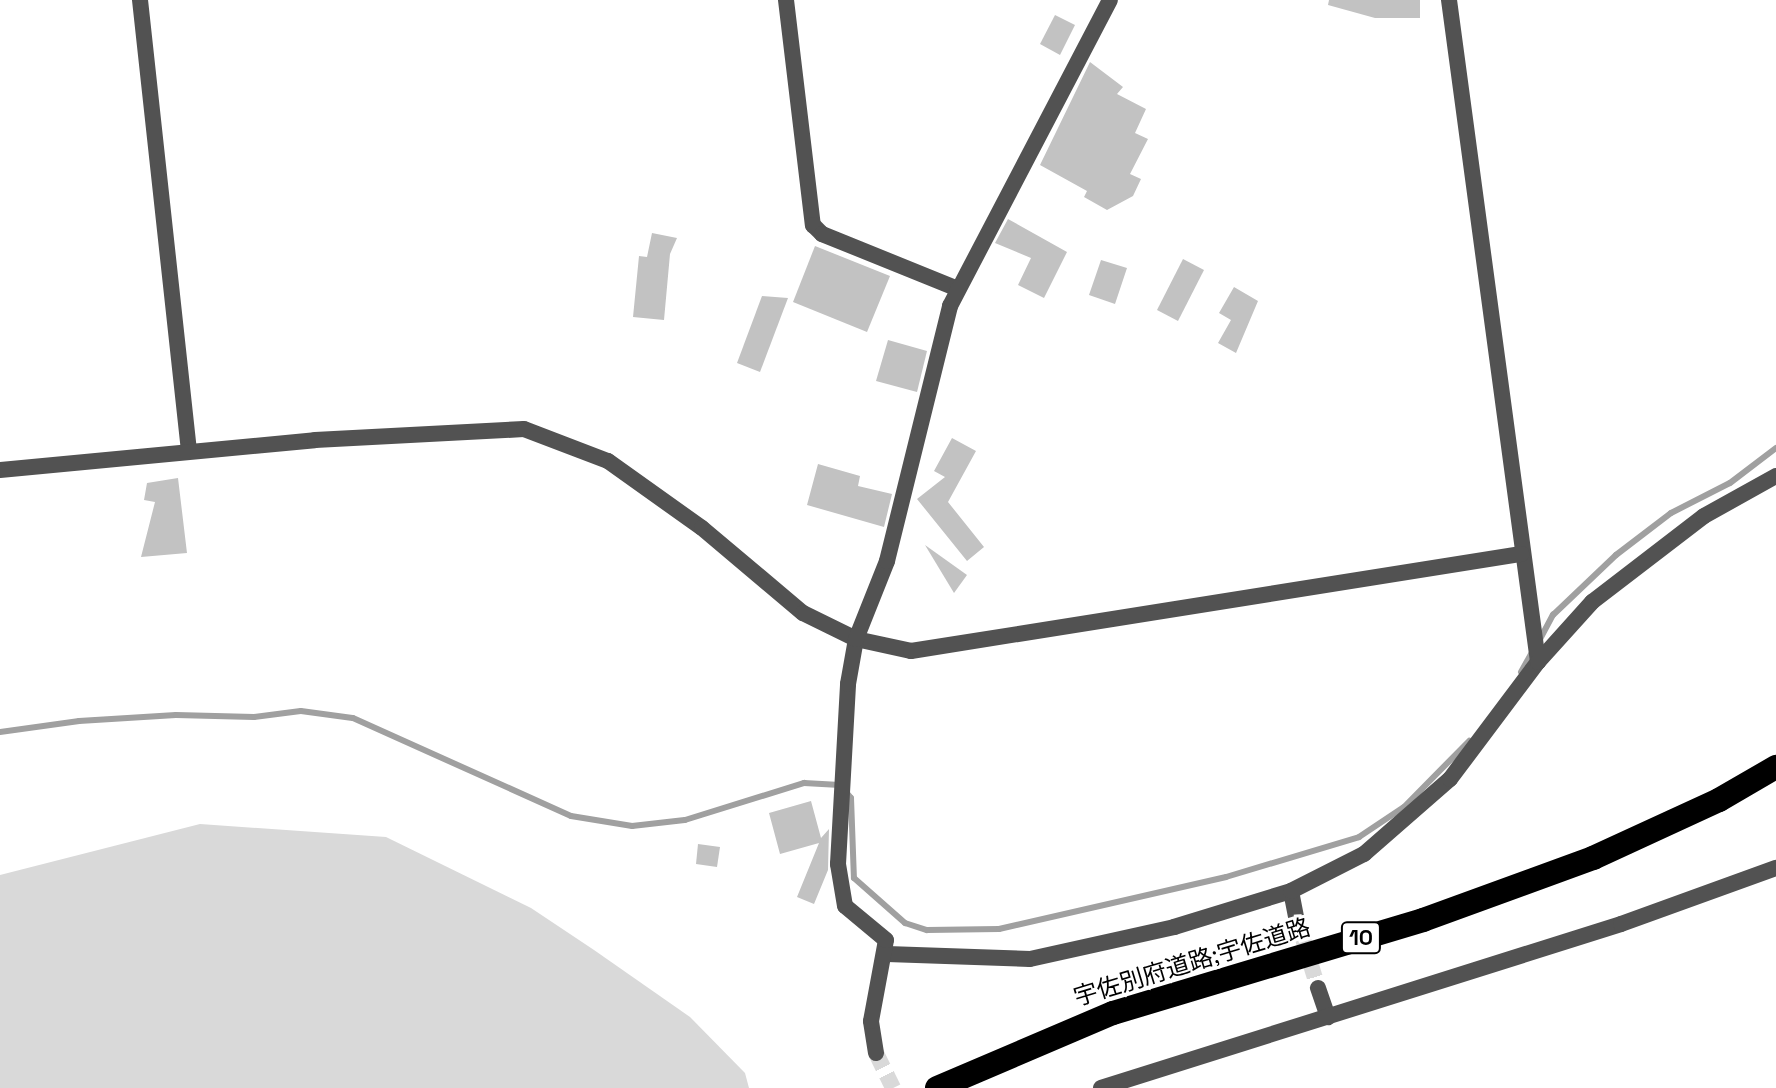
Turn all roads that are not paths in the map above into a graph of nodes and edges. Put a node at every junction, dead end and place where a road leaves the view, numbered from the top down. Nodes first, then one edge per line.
1 (140, 0) edge
2 (786, 0) edge
3 (1110, 0) edge
4 (1449, 0) edge
5 (958, 289) junction
6 (189, 450) junction
7 (0, 470) edge
8 (1776, 476) edge
9 (1521, 554) junction
10 (856, 639) junction
11 (1538, 662) junction
12 (1776, 767) edge
13 (1776, 868) edge
14 (1291, 891) junction
15 (1296, 916) tunnel mouth
16 (887, 954) junction
17 (1318, 988) tunnel mouth
18 (1328, 1017) junction
19 (876, 1053) tunnel mouth
20 (937, 1088) edge
21 (1101, 1088) edge

1 - 6 street
2 - 5 street
3 - 5 street
4 - 9 street
5 - 10 street
6 - 7 street
6 - 10 street
8 - 11 street
9 - 10 street
9 - 11 street
10 - 16 street
11 - 14 street
12 - 20 highway, 宇佐別府道路;宇佐道路 / 10
13 - 18 street
14 - 15 street
14 - 16 street
16 - 19 street
17 - 18 street
18 - 21 street

